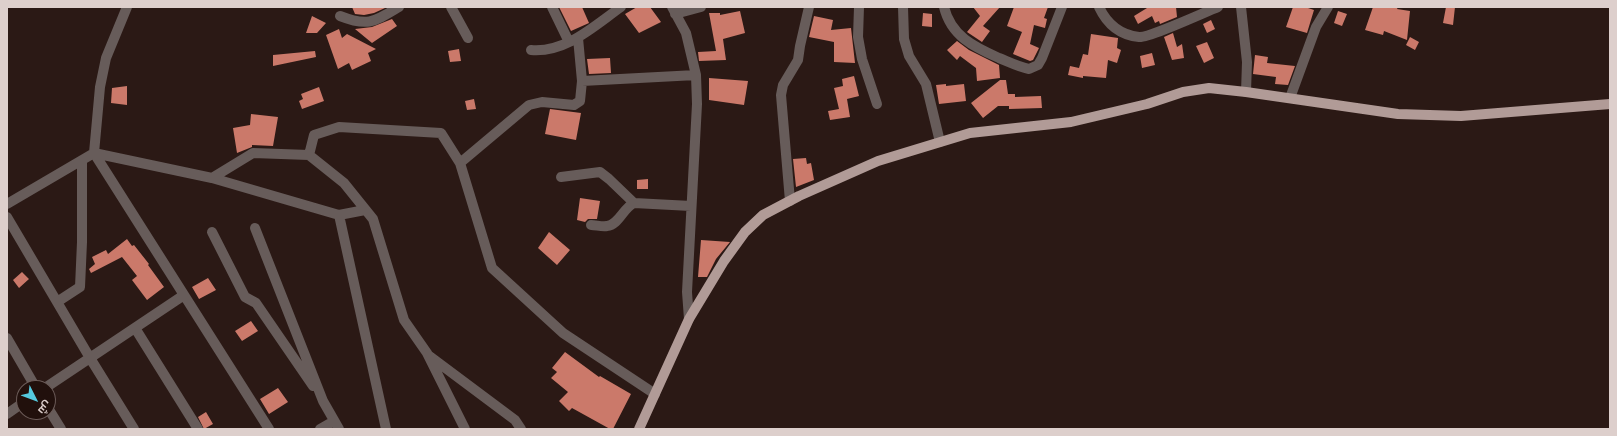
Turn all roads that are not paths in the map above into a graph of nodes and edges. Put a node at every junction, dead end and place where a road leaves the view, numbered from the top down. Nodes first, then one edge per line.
1 (127, 7) edge
2 (399, 7) edge
3 (451, 7) edge
4 (552, 7) edge
5 (620, 7) edge
6 (701, 7) edge
7 (809, 7) edge
8 (859, 7) edge
9 (902, 7) edge
10 (944, 7) edge
11 (1062, 7) edge
12 (1099, 7) edge
13 (1218, 7) edge
14 (1241, 7) edge
15 (1328, 7) edge
16 (674, 10) edge
17 (340, 16) dead end
18 (468, 38) dead end
19 (573, 40) junction
20 (531, 50) dead end
21 (696, 75) junction
22 (582, 81) junction
23 (1246, 92) junction
24 (1290, 98) junction
25 (877, 104) dead end
26 (1610, 104) edge
27 (940, 142) junction
28 (94, 153) junction
29 (308, 155) junction
30 (82, 161) junction
31 (460, 163) junction
32 (561, 177) dead end
33 (212, 178) junction
34 (790, 201) junction
35 (634, 203) junction
36 (7, 204) edge
37 (691, 206) junction
38 (365, 210) junction
39 (339, 214) junction
40 (7, 217) edge
41 (591, 225) dead end
42 (255, 228) dead end
43 (212, 232) dead end
44 (184, 295) junction
45 (57, 302) junction
46 (689, 319) junction
47 (135, 328) junction
48 (8, 344) edge
49 (427, 353) junction
50 (90, 358) junction
51 (31, 380) edge
52 (56, 381) edge
53 (655, 394) junction
54 (323, 401) junction
55 (16, 408) edge
56 (7, 414) edge
57 (55, 420) edge
58 (336, 425) edge
59 (61, 429) edge
60 (134, 429) edge
61 (198, 429) edge
62 (269, 429) edge
63 (320, 429) edge
64 (386, 429) edge
65 (465, 429) edge
66 (521, 429) edge
67 (639, 429) edge

1 - 28 street
2 - 17 street
3 - 18 street
4 - 19 street
5 - 19 street
6 - 16 street
7 - 34 street
8 - 25 street
9 - 27 street
10 - 11 street
12 - 13 street
14 - 23 street
15 - 24 street
16 - 21 street
19 - 20 street
19 - 22 street
21 - 22 street
21 - 37 street
22 - 31 street
23 - 24 main road
23 - 27 main road
24 - 26 main road
27 - 34 main road
28 - 30 street
28 - 33 street
28 - 44 street
29 - 31 street
29 - 33 street
29 - 38 street
30 - 36 street
30 - 45 street
31 - 53 street
32 - 35 street
33 - 39 street
34 - 46 main road
35 - 37 street
35 - 41 street
37 - 46 street
38 - 39 street
38 - 49 street
39 - 64 street
40 - 45 street
42 - 54 street
43 - 54 street
44 - 47 street
44 - 62 street
45 - 50 street
46 - 53 main road
47 - 50 street
47 - 61 street
48 - 51 street
49 - 65 street
49 - 66 street
50 - 52 street
50 - 60 street
53 - 67 main road
54 - 58 street
55 - 56 street
57 - 59 street
58 - 63 street

